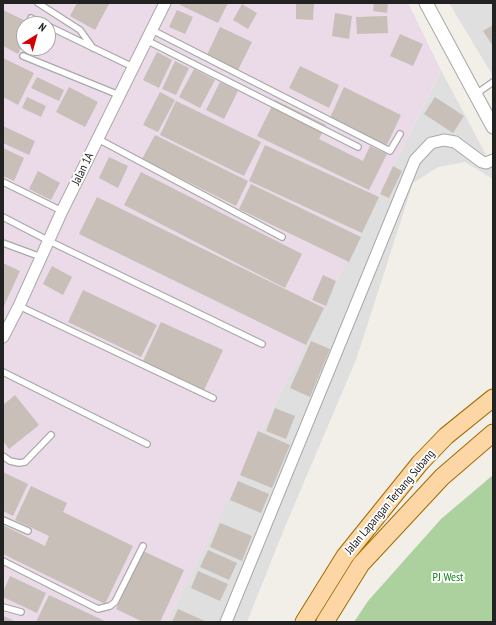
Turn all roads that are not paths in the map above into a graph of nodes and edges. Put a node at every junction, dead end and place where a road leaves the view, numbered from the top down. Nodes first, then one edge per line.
1 (38, 3) edge
2 (165, 3) edge
3 (426, 3) edge
4 (56, 30) edge
5 (152, 30) junction
6 (146, 40) junction
7 (93, 48) junction
8 (23, 56) dead end
9 (133, 67) junction
10 (493, 82) edge
11 (476, 94) junction
12 (119, 95) junction
13 (493, 127) edge
14 (400, 134) dead end
15 (98, 139) junction
16 (358, 148) dead end
17 (493, 160) edge
18 (3, 182) edge
19 (62, 211) junction
20 (3, 217) edge
21 (282, 237) dead end
22 (49, 241) junction
23 (3, 243) edge
24 (41, 257) junction
25 (19, 306) junction
26 (3, 337) edge
27 (262, 344) dead end
28 (3, 372) edge
29 (493, 385) edge
30 (212, 398) dead end
31 (493, 398) edge
32 (493, 433) edge
33 (51, 435) dead end
34 (446, 436) junction
35 (147, 444) dead end
36 (3, 456) edge
37 (3, 520) edge
38 (28, 531) dead end
39 (143, 546) dead end
40 (3, 561) edge
41 (3, 607) edge
42 (21, 612) dead end
43 (226, 622) edge
44 (304, 622) edge
45 (325, 622) edge

1 - 7 lane
2 - 5 street, Jalan 1A
3 - 11 street
4 - 7 lane
5 - 6 street, Jalan 1A
5 - 14 lane
6 - 9 street, Jalan 1A
6 - 16 lane
7 - 9 lane
8 - 12 lane
9 - 12 street, Jalan 1A
10 - 11 lane
11 - 13 street
12 - 15 street, Jalan 1A
15 - 19 street, Jalan 1A
15 - 21 lane
17 - 43 street
18 - 19 lane
19 - 22 street, Jalan 1A
20 - 22 lane
22 - 24 street, Jalan 1A
22 - 27 lane
23 - 24 lane
24 - 25 street, Jalan 1A
25 - 26 street, Jalan 1A
25 - 30 lane
28 - 35 lane
29 - 34 main road
31 - 34 main road, Jalan Lapangan Terbang Subang
32 - 45 main road, Jalan Lapangan Terbang Subang
33 - 36 lane
34 - 44 main road, Jalan Lapangan Terbang Subang
37 - 38 lane
39 - 40 lane
41 - 42 lane

